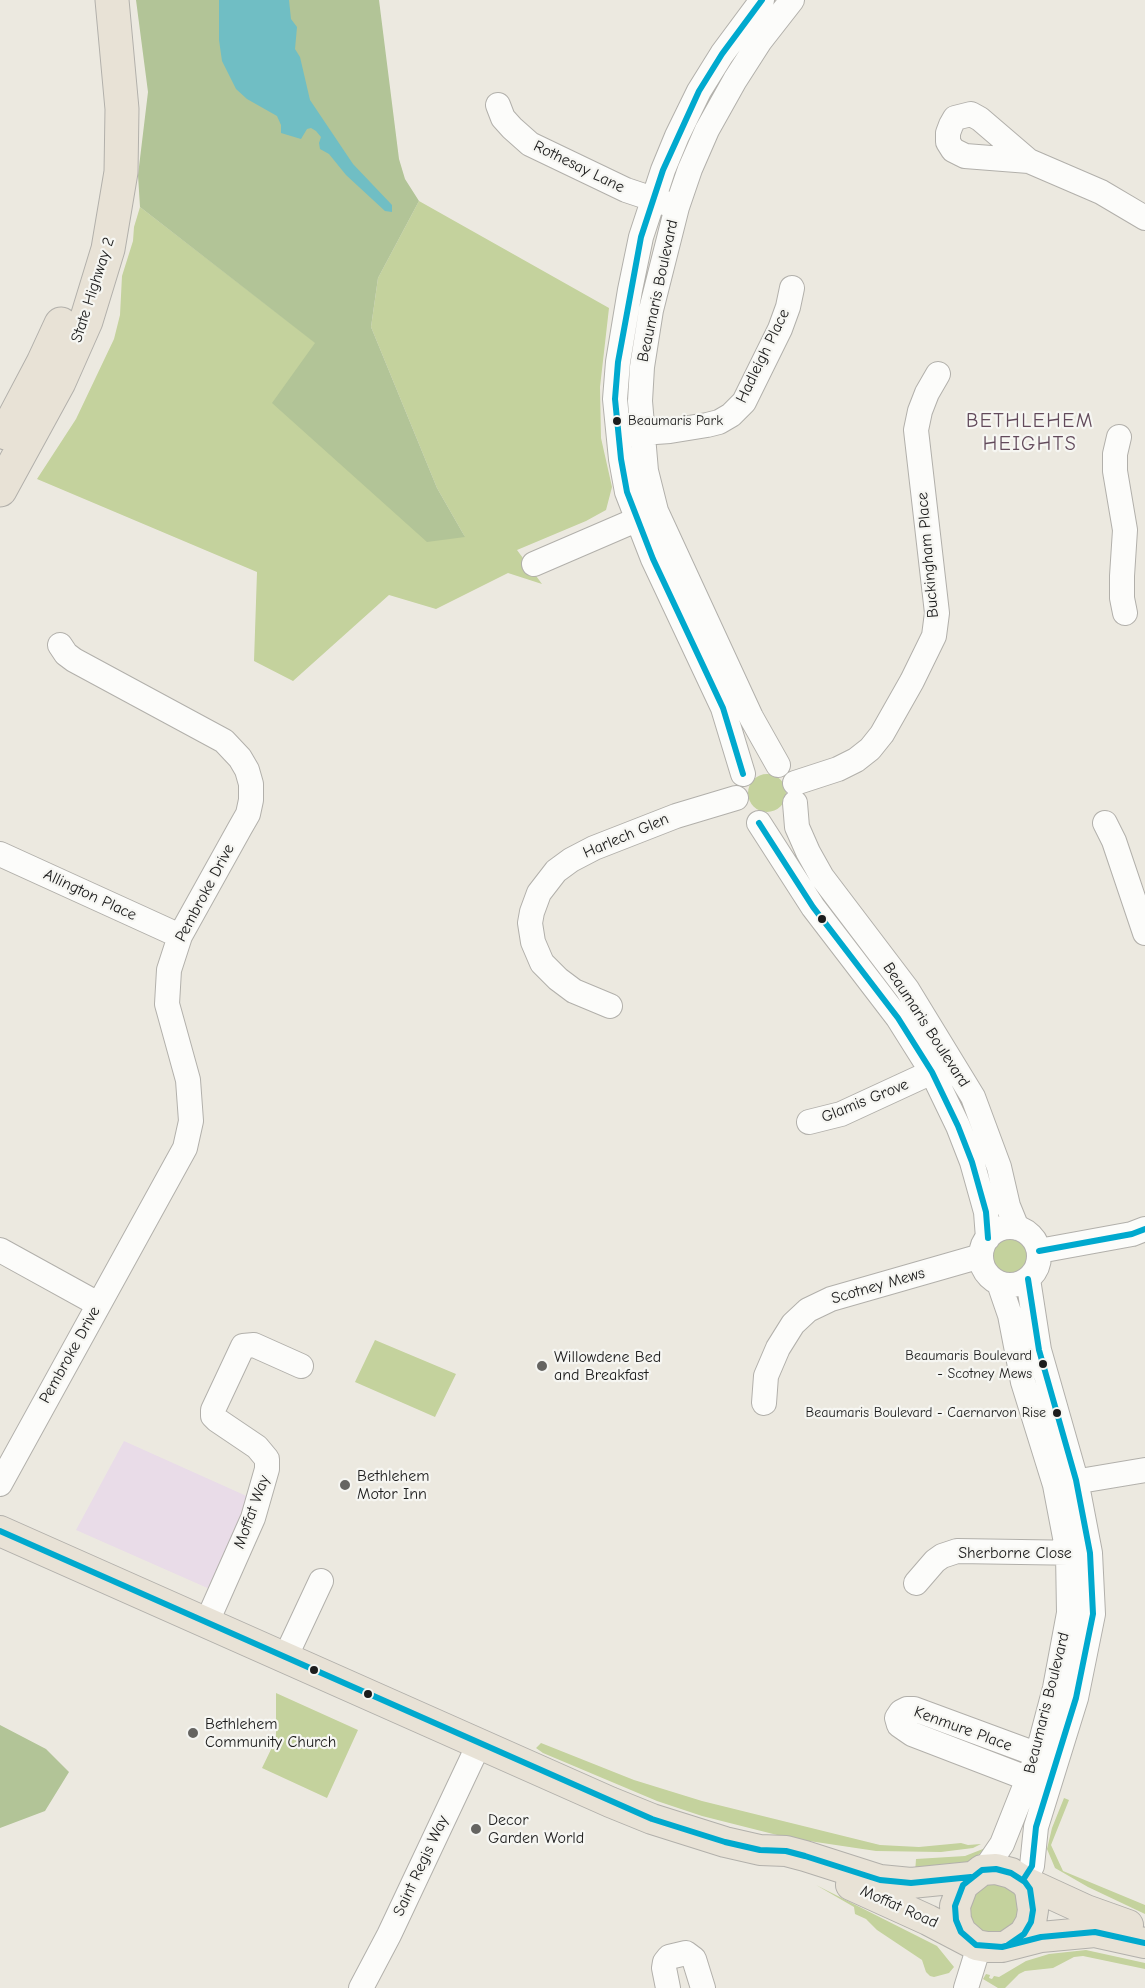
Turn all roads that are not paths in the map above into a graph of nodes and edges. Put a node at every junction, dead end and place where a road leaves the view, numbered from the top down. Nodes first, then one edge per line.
1 (91, 0) edge
2 (112, 0) edge
3 (762, 0) edge
4 (792, 0) edge
5 (498, 105) dead end
6 (1029, 160) dead end
7 (653, 200) junction
8 (677, 207) junction
9 (1145, 218) edge
10 (792, 288) dead end
11 (938, 374) dead end
12 (642, 434) junction
13 (618, 435) junction
14 (1119, 436) dead end
15 (0, 446) edge
16 (0, 490) edge
17 (646, 516) junction
18 (1135, 531) edge
19 (534, 564) dead end
20 (1125, 613) dead end
21 (60, 645) dead end
22 (778, 765) junction
23 (743, 774) junction
24 (795, 793) junction
25 (736, 798) junction
26 (759, 823) junction
27 (1105, 823) dead end
28 (0, 854) edge
29 (1145, 933) edge
30 (180, 936) junction
31 (610, 1006) dead end
32 (942, 1067) junction
33 (809, 1122) dead end
34 (1017, 1228) junction
35 (1145, 1229) edge
36 (985, 1247) junction
37 (0, 1250) edge
38 (1039, 1251) junction
39 (1028, 1279) junction
40 (999, 1283) junction
41 (98, 1304) junction
42 (301, 1366) dead end
43 (764, 1403) dead end
44 (1145, 1470) edge
45 (1066, 1483) junction
46 (0, 1484) edge
47 (0, 1531) edge
48 (1079, 1553) junction
49 (321, 1581) dead end
50 (916, 1583) dead end
51 (206, 1624) junction
52 (285, 1658) junction
53 (479, 1744) junction
54 (1047, 1759) junction
55 (1040, 1783) junction
56 (760, 1850) junction
57 (978, 1873) junction
58 (1024, 1881) junction
59 (1145, 1931) edge
60 (1145, 1943) edge
61 (974, 1944) junction
62 (1008, 1945) junction
63 (361, 1988) edge
64 (668, 1988) edge
65 (703, 1988) edge
66 (966, 1988) edge

1 - 15 highway, State Highway 2
2 - 16 highway, State Highway 2
3 - 7 street, Beaumaris Boulevard
4 - 8 street, Beaumaris Boulevard
5 - 7 street, Rothesay Lane
6 - 9 street
7 - 8 street, Rothesay Lane
7 - 13 street, Beaumaris Boulevard
8 - 12 street, Beaumaris Boulevard
10 - 12 street, Hadleigh Place
11 - 24 street, Buckingham Place
12 - 13 street, Hadleigh Place
12 - 17 street, Beaumaris Boulevard
13 - 17 street, Beaumaris Boulevard
14 - 18 street
17 - 19 street
17 - 22 street, Beaumaris Boulevard
17 - 23 street, Beaumaris Boulevard
18 - 20 street
21 - 30 street, Pembroke Drive
22 - 23 street
22 - 24 street
23 - 25 street
24 - 26 street
24 - 32 street, Beaumaris Boulevard
25 - 26 street
25 - 31 street, Harlech Glen
26 - 32 street, Beaumaris Boulevard
27 - 29 street
28 - 30 street, Allington Place
30 - 41 street, Pembroke Drive
32 - 33 street, Glamis Grove
32 - 34 street, Beaumaris Boulevard
32 - 36 street, Beaumaris Boulevard
34 - 36 street
34 - 38 street
35 - 38 street
36 - 40 street
36 - 43 street, Scotney Mews
37 - 41 street
38 - 39 street
39 - 40 street
39 - 45 street, Beaumaris Boulevard
40 - 45 street, Beaumaris Boulevard
41 - 46 street, Pembroke Drive
42 - 51 street, Moffat Way
44 - 45 street
45 - 48 street, Beaumaris Boulevard
47 - 51 main road, Moffat Road
48 - 50 street, Sherborne Close
48 - 54 street, Beaumaris Boulevard
49 - 52 street
51 - 52 main road, Moffat Road
52 - 53 main road, Moffat Road
53 - 56 main road, Moffat Road
53 - 63 street, Saint Regis Way
54 - 55 street, Beaumaris Boulevard
54 - 55 street, Kenmure Place
55 - 57 street, Beaumaris Boulevard
55 - 58 street, Beaumaris Boulevard
56 - 57 main road, Moffat Road
56 - 61 main road, Moffat Road
57 - 58 main road, Moffat Road
57 - 61 main road, Moffat Road
58 - 59 main road, Moffat Road
58 - 62 main road
60 - 62 main road, Moffat Road
61 - 62 main road, Moffat Road
61 - 66 street
64 - 65 street

